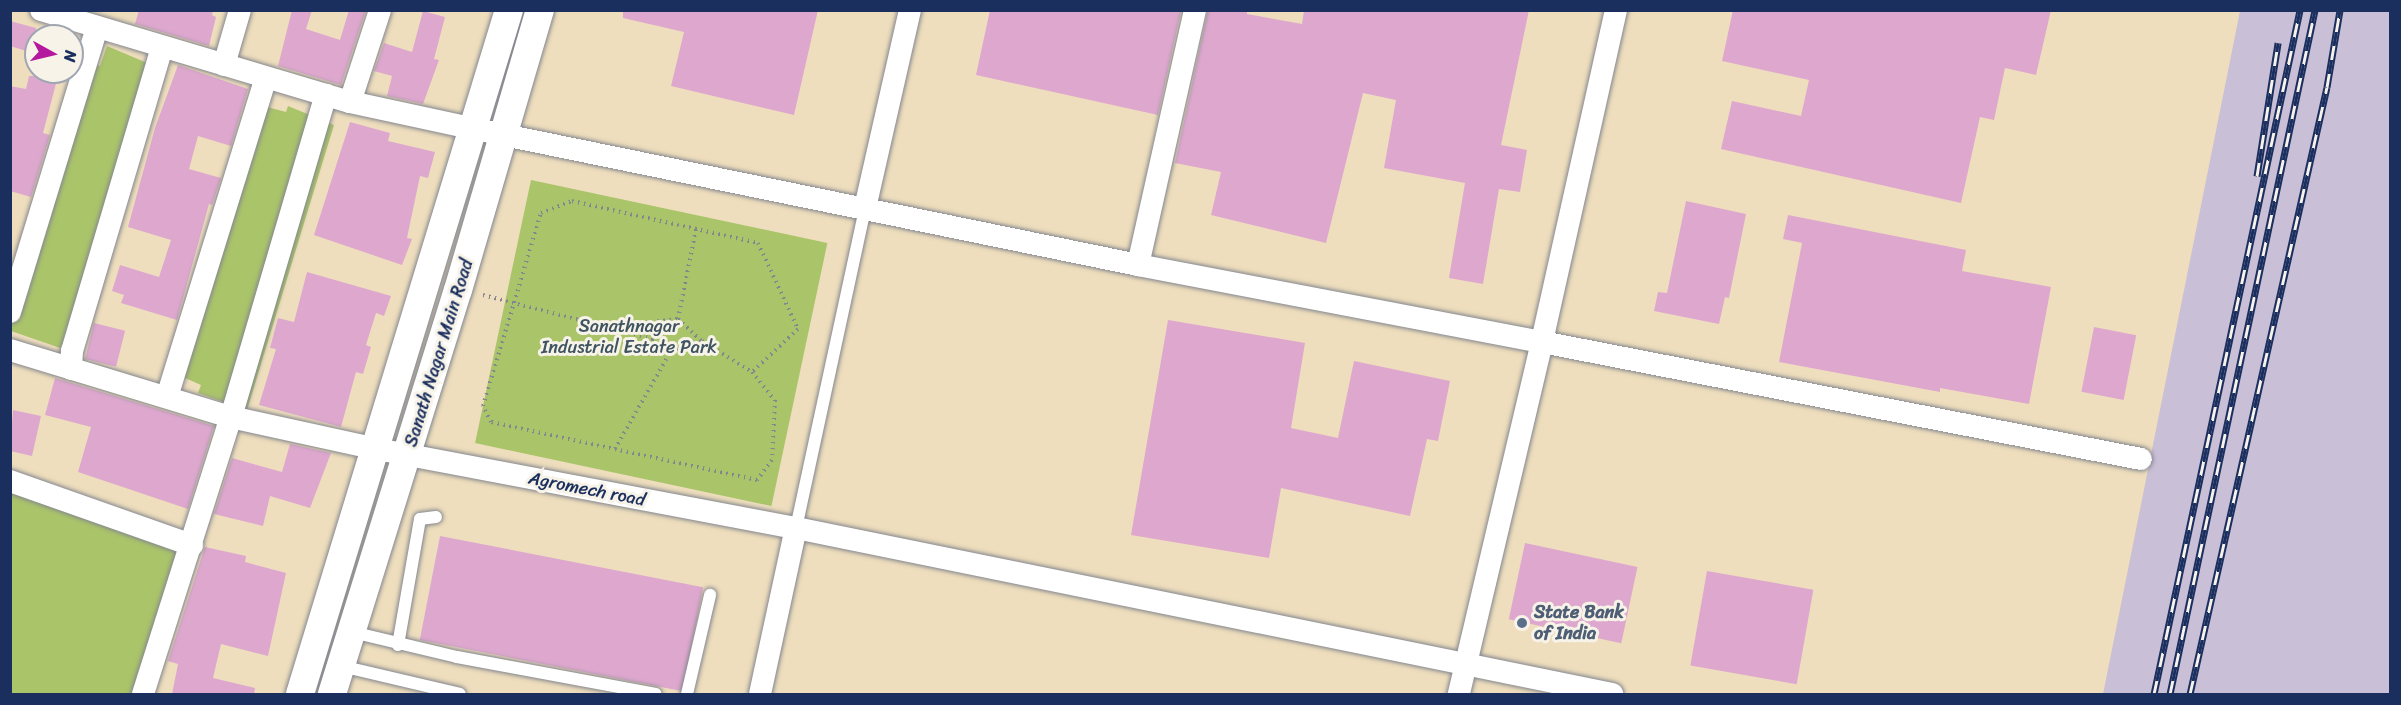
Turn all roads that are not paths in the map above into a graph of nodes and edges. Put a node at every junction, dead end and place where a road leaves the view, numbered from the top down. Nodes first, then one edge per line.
1 (240, 10) edge
2 (380, 10) edge
3 (509, 10) edge
4 (540, 10) edge
5 (910, 10) edge
6 (1195, 10) edge
7 (1616, 10) edge
8 (53, 12) edge
9 (105, 22) edge
10 (162, 47) junction
11 (224, 65) junction
12 (266, 78) junction
13 (326, 95) junction
14 (350, 102) junction
15 (475, 129) junction
16 (505, 135) junction
17 (865, 208) junction
18 (1138, 265) junction
19 (10, 312) edge
20 (1542, 342) junction
21 (10, 350) edge
22 (71, 369) junction
23 (166, 397) junction
24 (231, 417) junction
25 (377, 449) junction
26 (408, 455) junction
27 (2141, 459) dead end
28 (10, 481) edge
29 (436, 517) dead end
30 (796, 528) junction
31 (192, 545) junction
32 (710, 595) dead end
33 (352, 632) junction
34 (398, 645) junction
35 (341, 666) junction
36 (1467, 666) junction
37 (1543, 687) edge
38 (143, 694) edge
39 (300, 694) edge
40 (332, 694) edge
41 (460, 694) edge
42 (656, 694) edge
43 (687, 694) edge
44 (760, 694) edge
45 (1459, 694) edge
46 (1612, 694) edge

1 - 11 street
2 - 14 street
3 - 15 street, Sanath Nagar Main Road
4 - 16 street, Sanath Nagar Main Road
5 - 17 street
6 - 18 street
7 - 20 street
8 - 9 street
9 - 10 street
9 - 19 street
10 - 11 street
10 - 22 street
11 - 12 street
12 - 13 street
12 - 23 street
13 - 14 street
13 - 24 street
14 - 15 street
15 - 16 street
15 - 25 street, Sanath Nagar Main Road
16 - 17 street
16 - 26 street, Sanath Nagar Main Road
17 - 18 street
17 - 30 lane
18 - 20 street
20 - 27 street
20 - 36 street
21 - 22 street, Agromech road
22 - 23 street, Agromech road
23 - 24 street, Agromech road
24 - 25 street, Agromech road
24 - 31 street
25 - 26 street, Agromech road
25 - 39 street, Sanath Nagar Main Road
26 - 30 street, Agromech road
26 - 33 street, Sanath Nagar Main Road
28 - 31 street
29 - 34 lane
30 - 36 street, Agromech road
30 - 44 street
31 - 38 street
32 - 43 lane
33 - 34 lane
33 - 35 street, Sanath Nagar Main Road
34 - 42 lane
35 - 40 street, Sanath Nagar Main Road
35 - 41 lane
36 - 37 street, Agromech road
36 - 45 street
37 - 46 street, Agromech road

